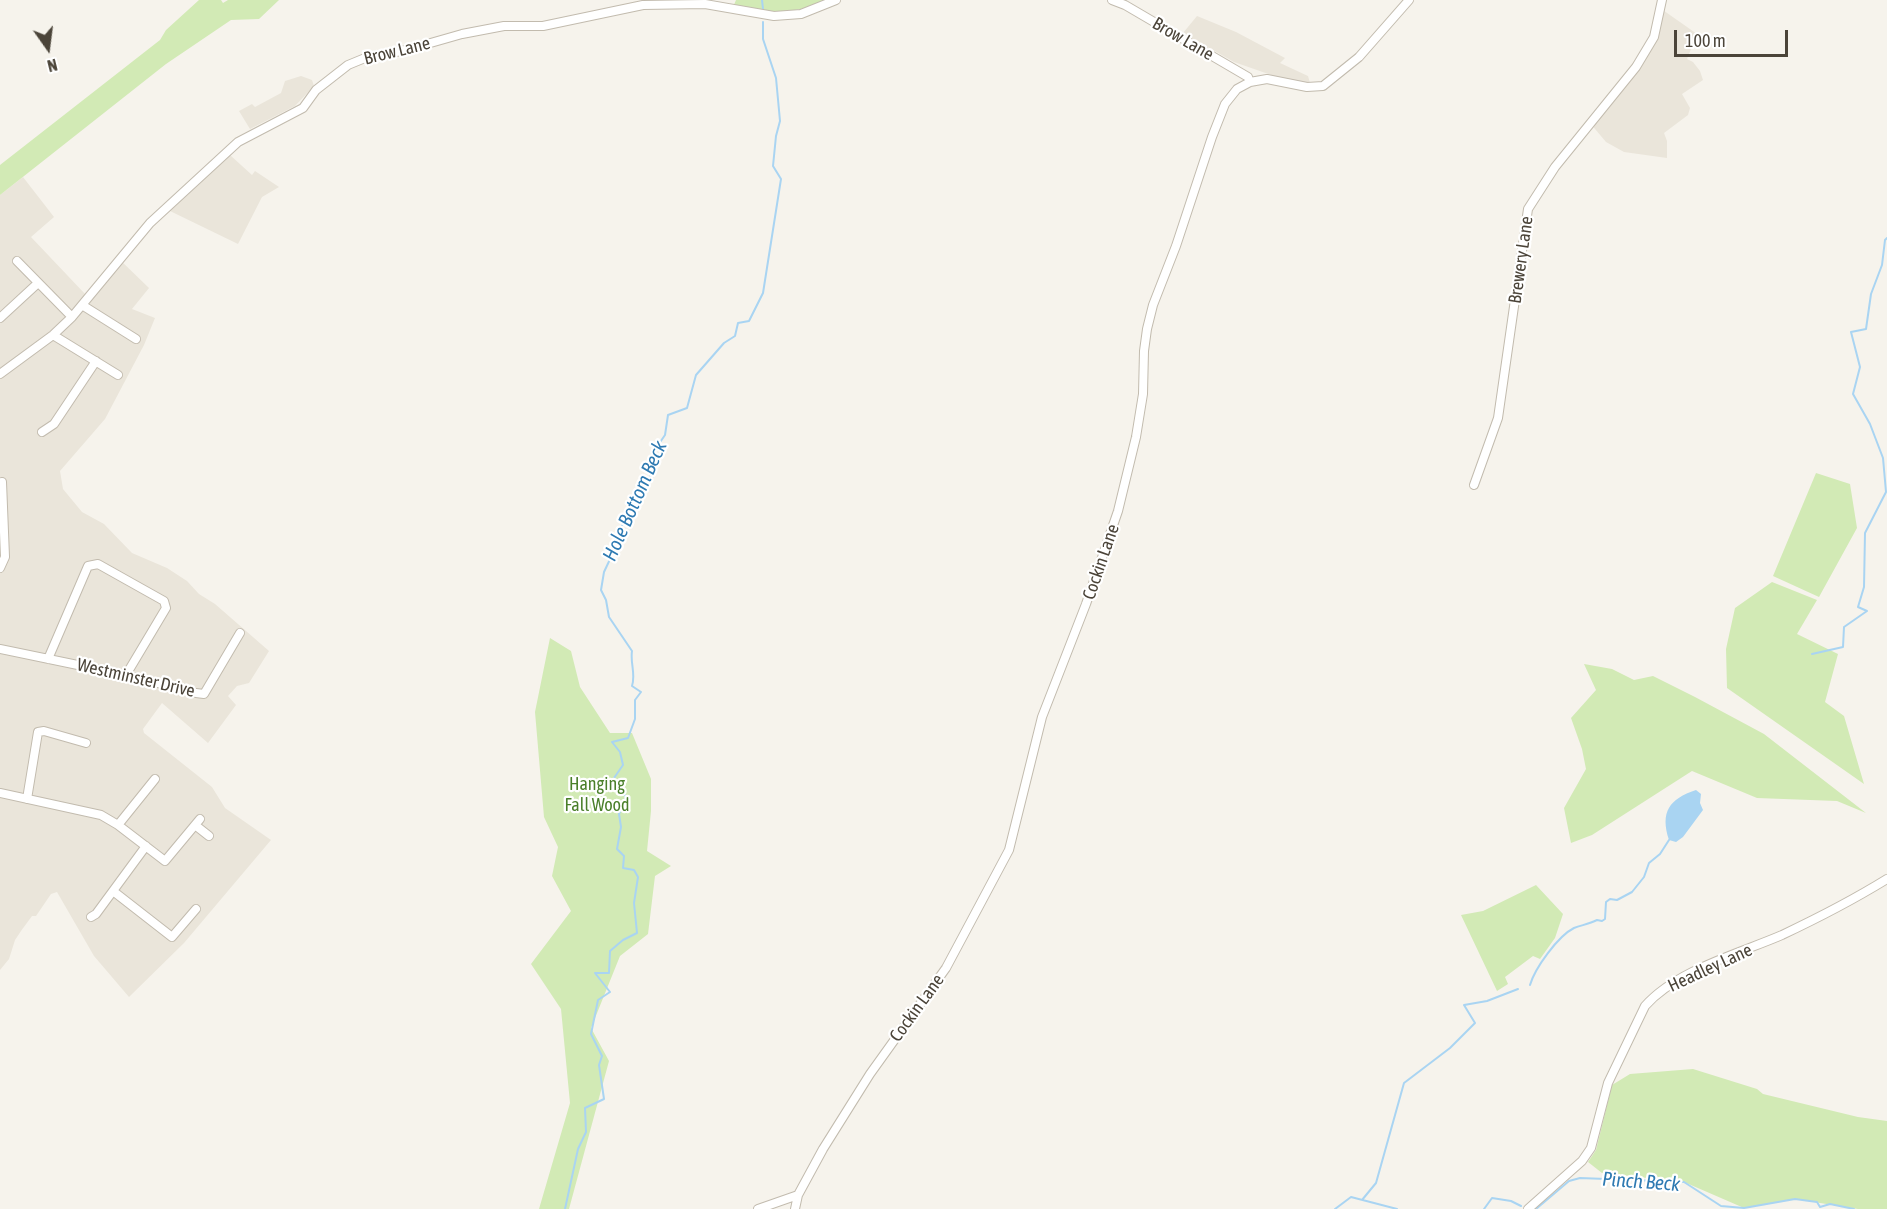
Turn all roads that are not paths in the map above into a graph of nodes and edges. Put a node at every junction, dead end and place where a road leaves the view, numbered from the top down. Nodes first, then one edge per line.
1 (836, 0) edge
2 (1112, 0) edge
3 (1409, 0) edge
4 (1662, 0) edge
5 (1250, 82) junction
6 (17, 261) dead end
7 (38, 283) junction
8 (82, 305) junction
9 (72, 317) junction
10 (0, 318) edge
11 (53, 334) junction
12 (136, 339) dead end
13 (96, 362) junction
14 (0, 374) edge
15 (118, 375) dead end
16 (42, 432) dead end
17 (2, 482) dead end
18 (1474, 485) dead end
19 (0, 568) edge
20 (240, 633) dead end
21 (0, 649) edge
22 (48, 658) junction
23 (126, 675) junction
24 (86, 743) dead end
25 (155, 779) dead end
26 (0, 793) edge
27 (27, 799) junction
28 (118, 825) junction
29 (209, 836) dead end
30 (146, 846) junction
31 (1887, 879) edge
32 (112, 891) junction
33 (196, 909) dead end
34 (91, 917) dead end
35 (798, 1195) junction
36 (758, 1209) edge
37 (795, 1209) edge
38 (1528, 1209) edge

1 - 8 street, Brow Lane
2 - 5 street, Brow Lane
3 - 5 street
4 - 18 street, Brewery Lane
5 - 35 street, Cockin Lane
6 - 7 street
7 - 9 street
7 - 10 street
8 - 9 street, Brow Lane
8 - 12 street
9 - 11 street, Brow Lane
11 - 13 street
11 - 14 street, Brow Lane
13 - 15 street
13 - 16 street
17 - 19 street
20 - 23 street, Westminster Drive
21 - 22 street, Westminster Drive
22 - 23 street, Westminster Drive
22 - 23 street
24 - 27 street
25 - 28 street
26 - 27 street
27 - 28 street
28 - 30 street
29 - 30 street
30 - 32 street
31 - 38 street, Headley Lane
32 - 33 street
32 - 34 street
35 - 36 street
35 - 37 street, Cockin Lane

